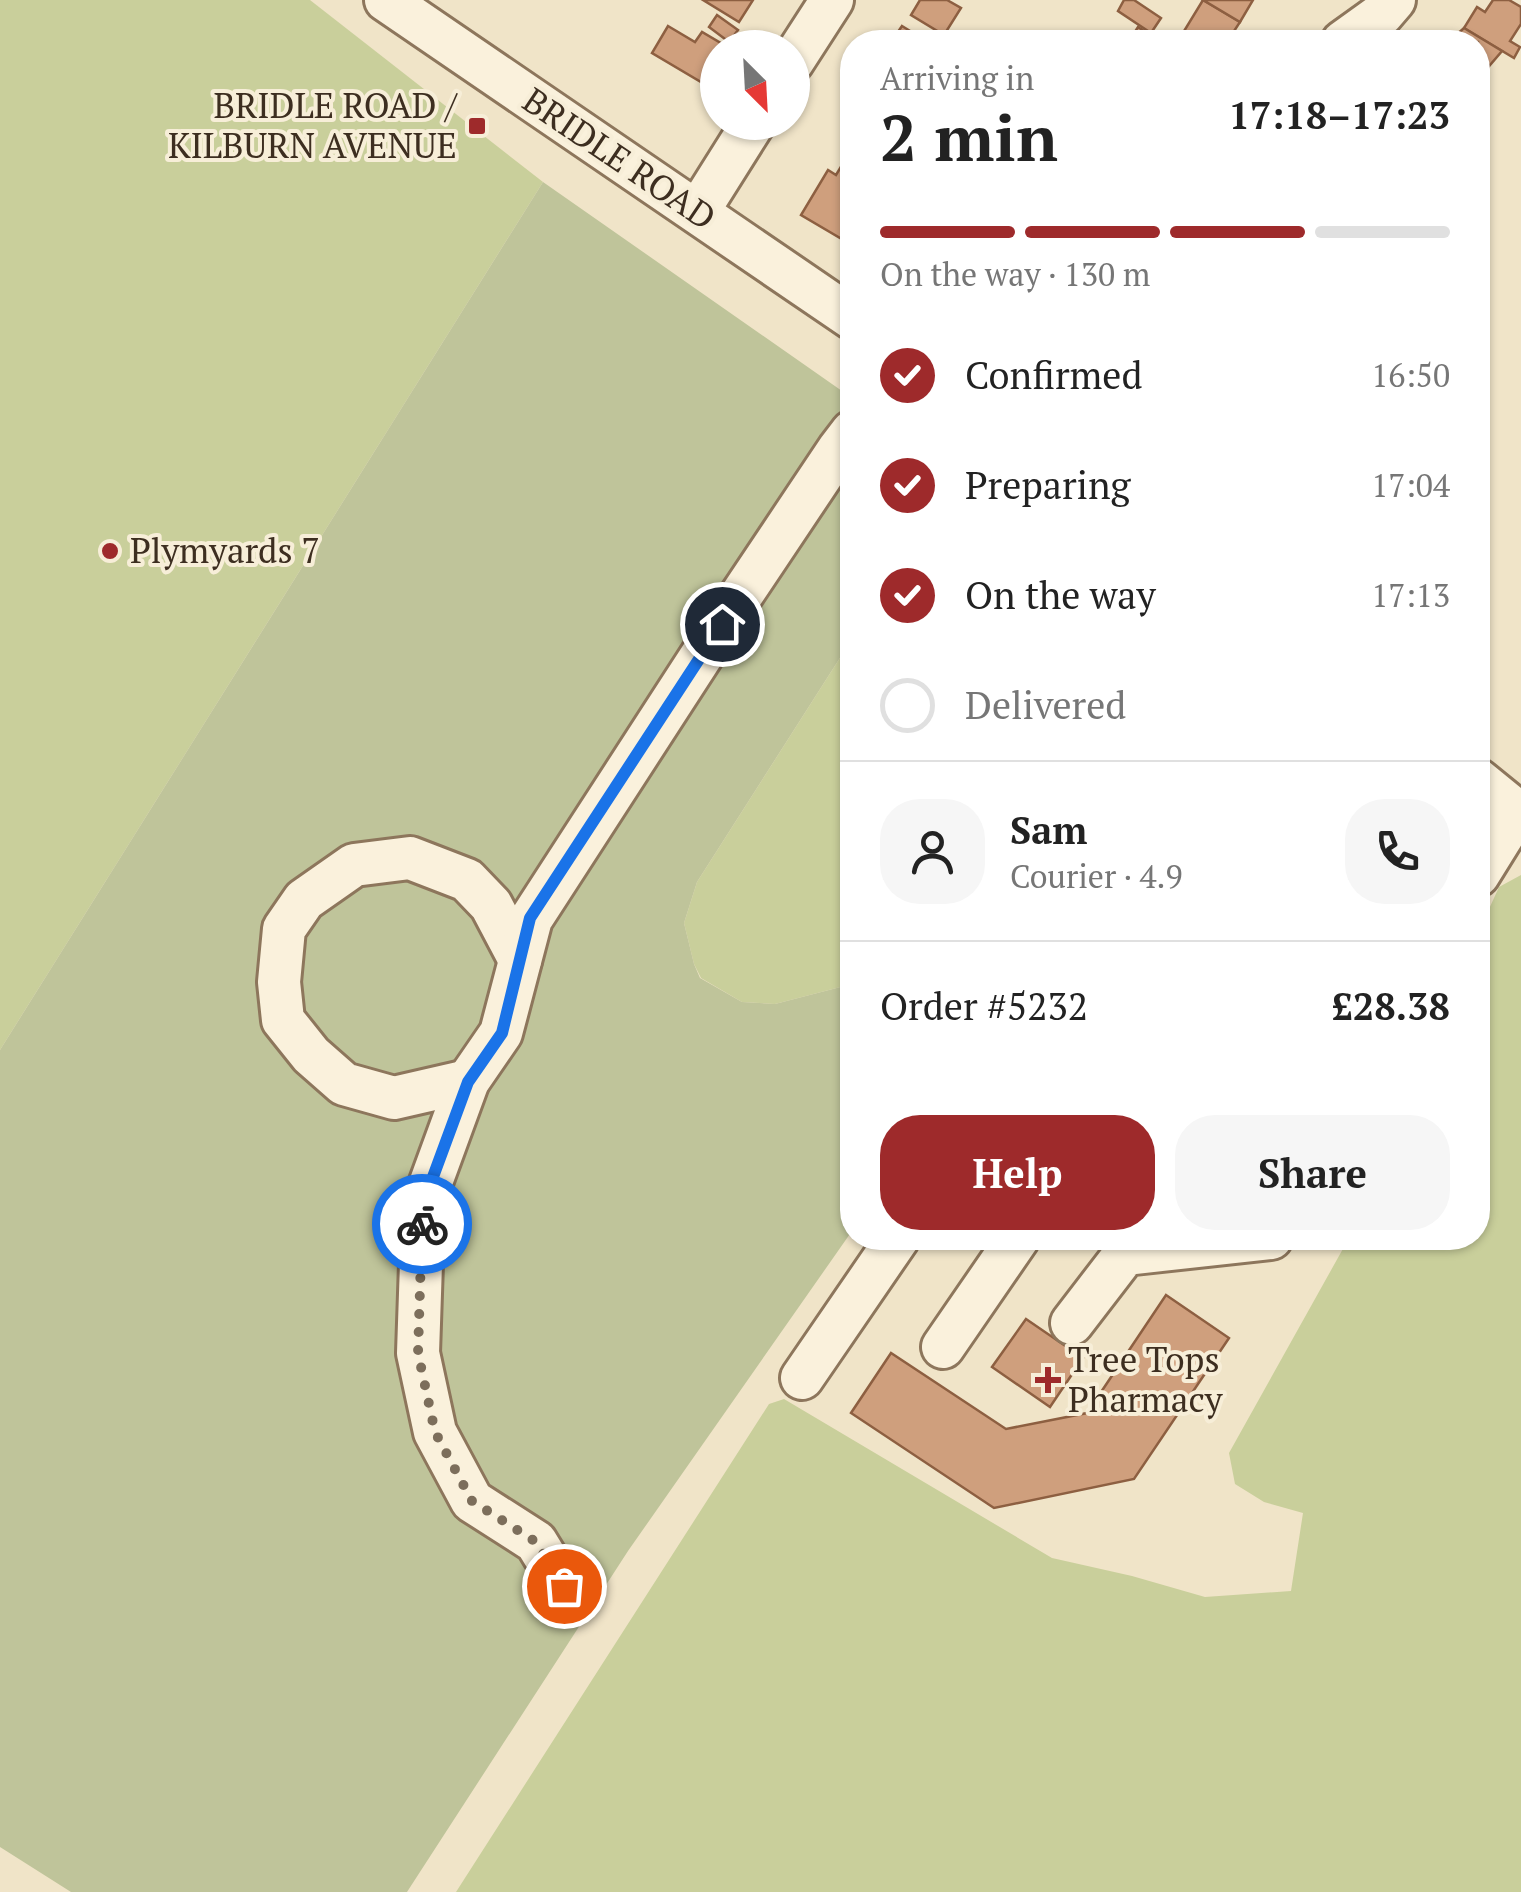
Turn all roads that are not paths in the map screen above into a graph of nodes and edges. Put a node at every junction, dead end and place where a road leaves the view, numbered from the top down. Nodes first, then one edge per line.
1 (386, 0) edge
2 (832, 0) edge
3 (1394, 0) edge
4 (1360, 30) edge
5 (810, 34) edge
6 (743, 140) edge
7 (698, 212) junction
8 (840, 310) edge
9 (840, 448) edge
10 (1490, 790) edge
11 (1519, 813) edge
12 (1490, 857) edge
13 (520, 960) junction
14 (468, 1082) junction
15 (890, 1250) edge
16 (1010, 1250) edge
17 (1111, 1250) edge
18 (1072, 1323) dead end
19 (943, 1347) dead end
20 (802, 1378) dead end
21 (564, 1586) dead end

1 - 7 street, BRIDLE ROAD
2 - 5 street
3 - 4 street
6 - 7 street
7 - 8 street, BRIDLE ROAD
9 - 13 street
10 - 11 street
11 - 12 street
13 - 14 street
13 - 14 street
14 - 21 street
15 - 20 street
16 - 19 street
17 - 18 street

